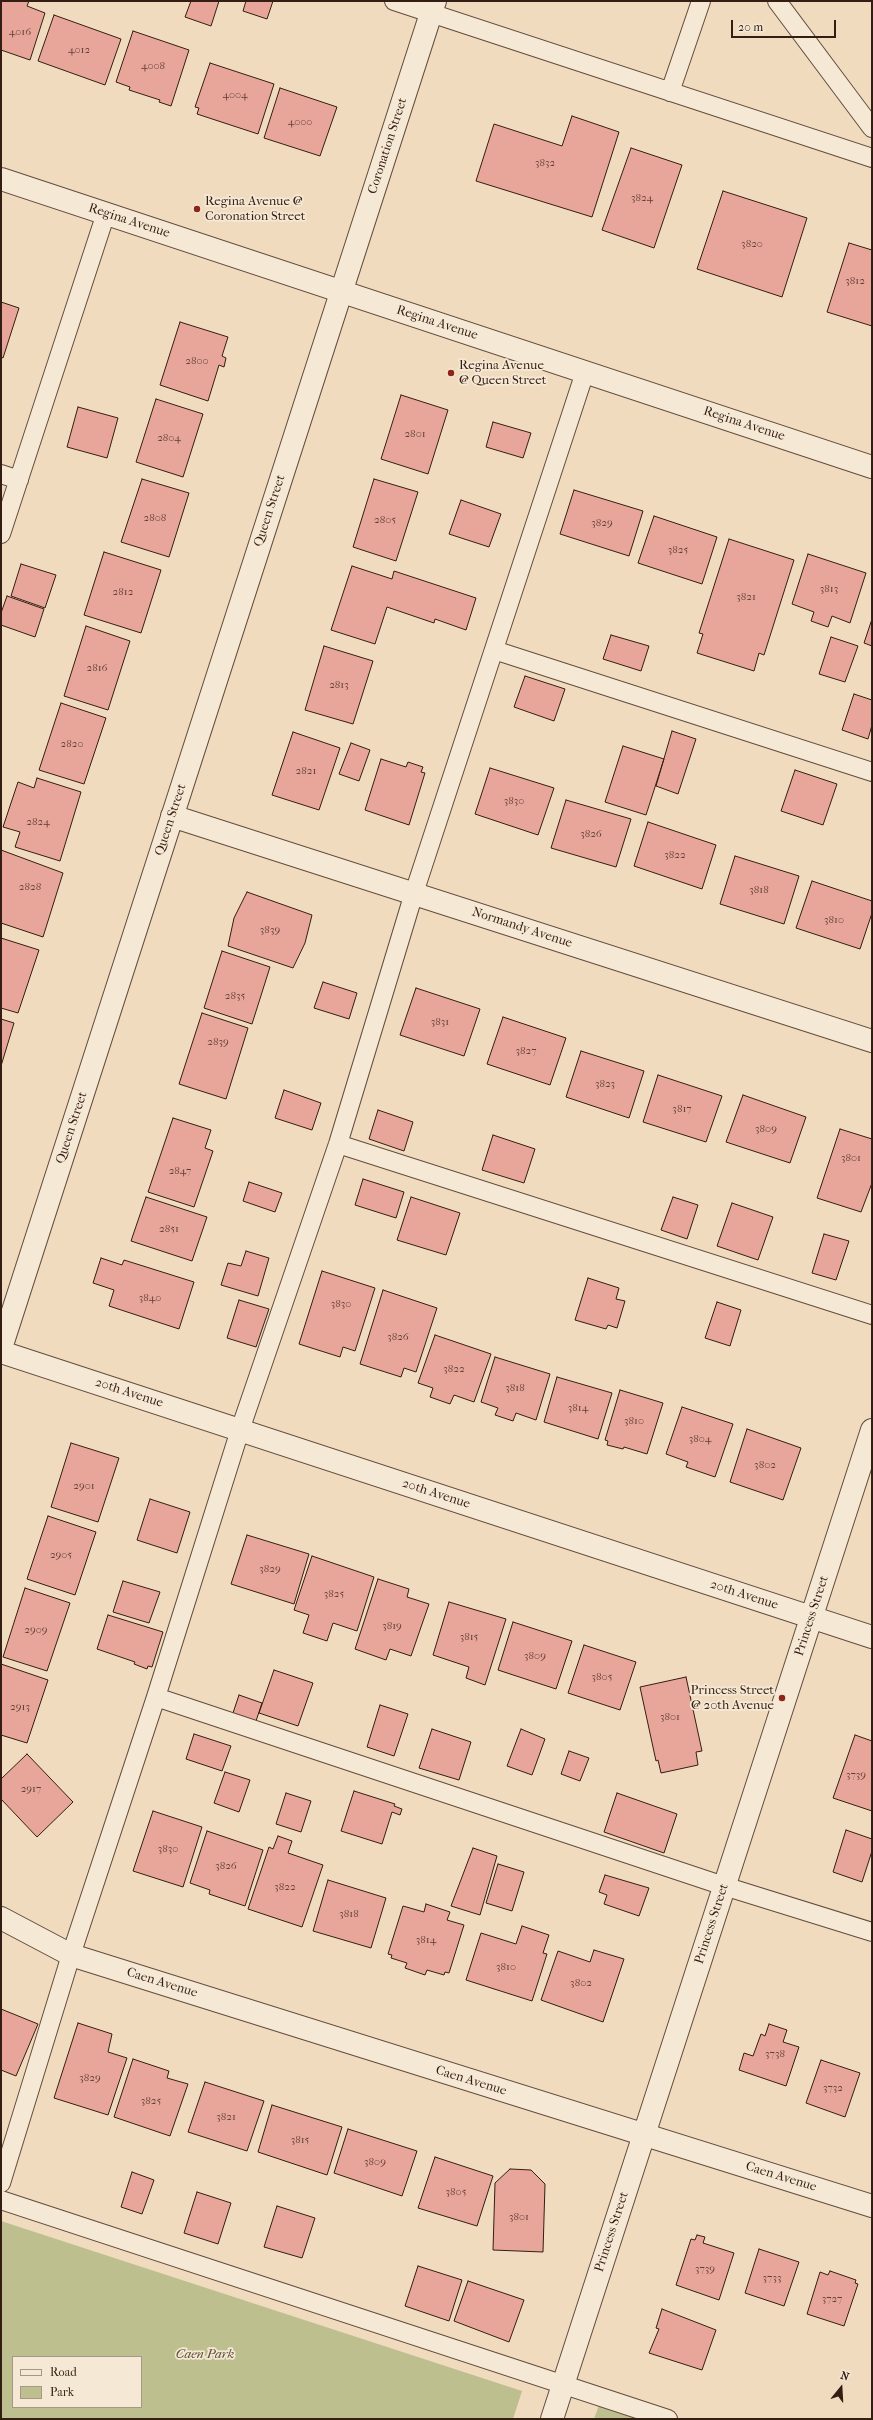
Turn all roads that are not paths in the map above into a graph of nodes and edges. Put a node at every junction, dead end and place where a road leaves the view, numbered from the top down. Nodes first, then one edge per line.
1 (394, 1) edge
2 (701, 1) edge
3 (777, 1) edge
4 (433, 7) edge
5 (670, 92) junction
6 (872, 128) edge
7 (872, 158) edge
8 (1, 179) edge
9 (106, 213) junction
10 (341, 291) junction
11 (585, 372) junction
12 (872, 467) edge
13 (1, 474) edge
14 (19, 480) junction
15 (1, 534) edge
16 (494, 650) junction
17 (872, 772) edge
18 (172, 816) junction
19 (414, 893) junction
20 (872, 1041) edge
21 (338, 1144) junction
22 (872, 1315) edge
23 (1, 1348) edge
24 (1, 1352) edge
25 (240, 1430) junction
26 (872, 1430) edge
27 (812, 1617) junction
28 (872, 1637) edge
29 (156, 1698) junction
30 (724, 1886) junction
31 (1, 1918) edge
32 (872, 1932) edge
33 (71, 1955) junction
34 (643, 2134) junction
35 (1, 2183) edge
36 (1, 2200) edge
37 (872, 2206) edge
38 (563, 2385) junction
39 (552, 2419) edge
40 (668, 2419) edge

1 - 4 lane
2 - 5 lane
3 - 6 lane
4 - 5 lane
4 - 10 street, Coronation Street
5 - 7 lane
8 - 9 street, Regina Avenue
9 - 10 street, Regina Avenue
9 - 14 lane
10 - 11 street, Regina Avenue
10 - 18 street, Queen Street
11 - 12 street, Regina Avenue
11 - 16 lane
13 - 14 lane
14 - 15 lane
16 - 17 lane
16 - 19 lane
18 - 19 street, Normandy Avenue
18 - 23 street, Queen Street
19 - 20 street, Normandy Avenue
19 - 21 lane
21 - 22 lane
21 - 25 lane
24 - 25 street, 20th Avenue
25 - 27 street, 20th Avenue
25 - 29 lane
26 - 27 street, Princess Street
27 - 28 street, 20th Avenue
27 - 30 street, Princess Street
29 - 30 lane
29 - 33 lane
30 - 32 lane
30 - 34 street, Princess Street
31 - 33 street
33 - 34 street, Caen Avenue
33 - 35 lane
34 - 37 street, Caen Avenue
34 - 38 street, Princess Street
36 - 38 lane
38 - 39 street, Princess Street
38 - 40 lane

